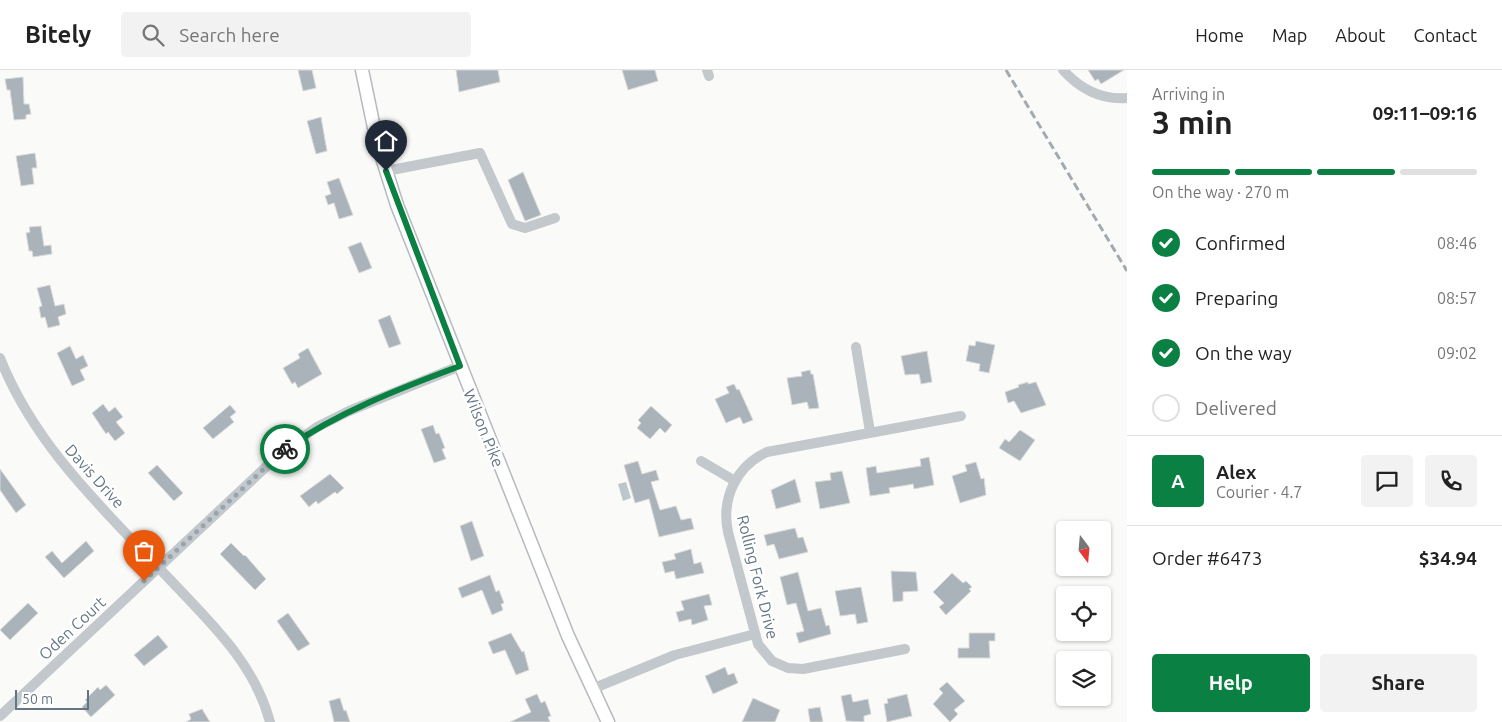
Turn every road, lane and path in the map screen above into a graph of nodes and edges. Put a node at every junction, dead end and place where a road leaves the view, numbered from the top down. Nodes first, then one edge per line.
1 (362, 70) edge
2 (1063, 70) edge
3 (1127, 98) edge
4 (386, 171) junction
5 (555, 218) dead end
6 (856, 347) dead end
7 (0, 358) edge
8 (460, 366) junction
9 (961, 416) dead end
10 (870, 432) junction
11 (701, 461) dead end
12 (735, 481) junction
13 (159, 567) junction
14 (755, 634) junction
15 (905, 649) dead end
16 (592, 689) junction
17 (0, 716) edge
18 (270, 722) edge
19 (608, 722) edge

1 - 4 main road, Wilson Pike
2 - 3 street
4 - 5 street
4 - 8 main road, Wilson Pike
6 - 10 street
7 - 13 street, Davis Drive
8 - 13 street, Oden Court
8 - 16 main road, Wilson Pike
9 - 10 street, Rolling Fork Drive
10 - 12 street, Rolling Fork Drive
11 - 12 street
12 - 14 street, Rolling Fork Drive
13 - 17 street, Oden Court
13 - 18 street, Davis Drive
14 - 15 street, Rolling Fork Drive
14 - 16 street
16 - 19 main road, Wilson Pike

